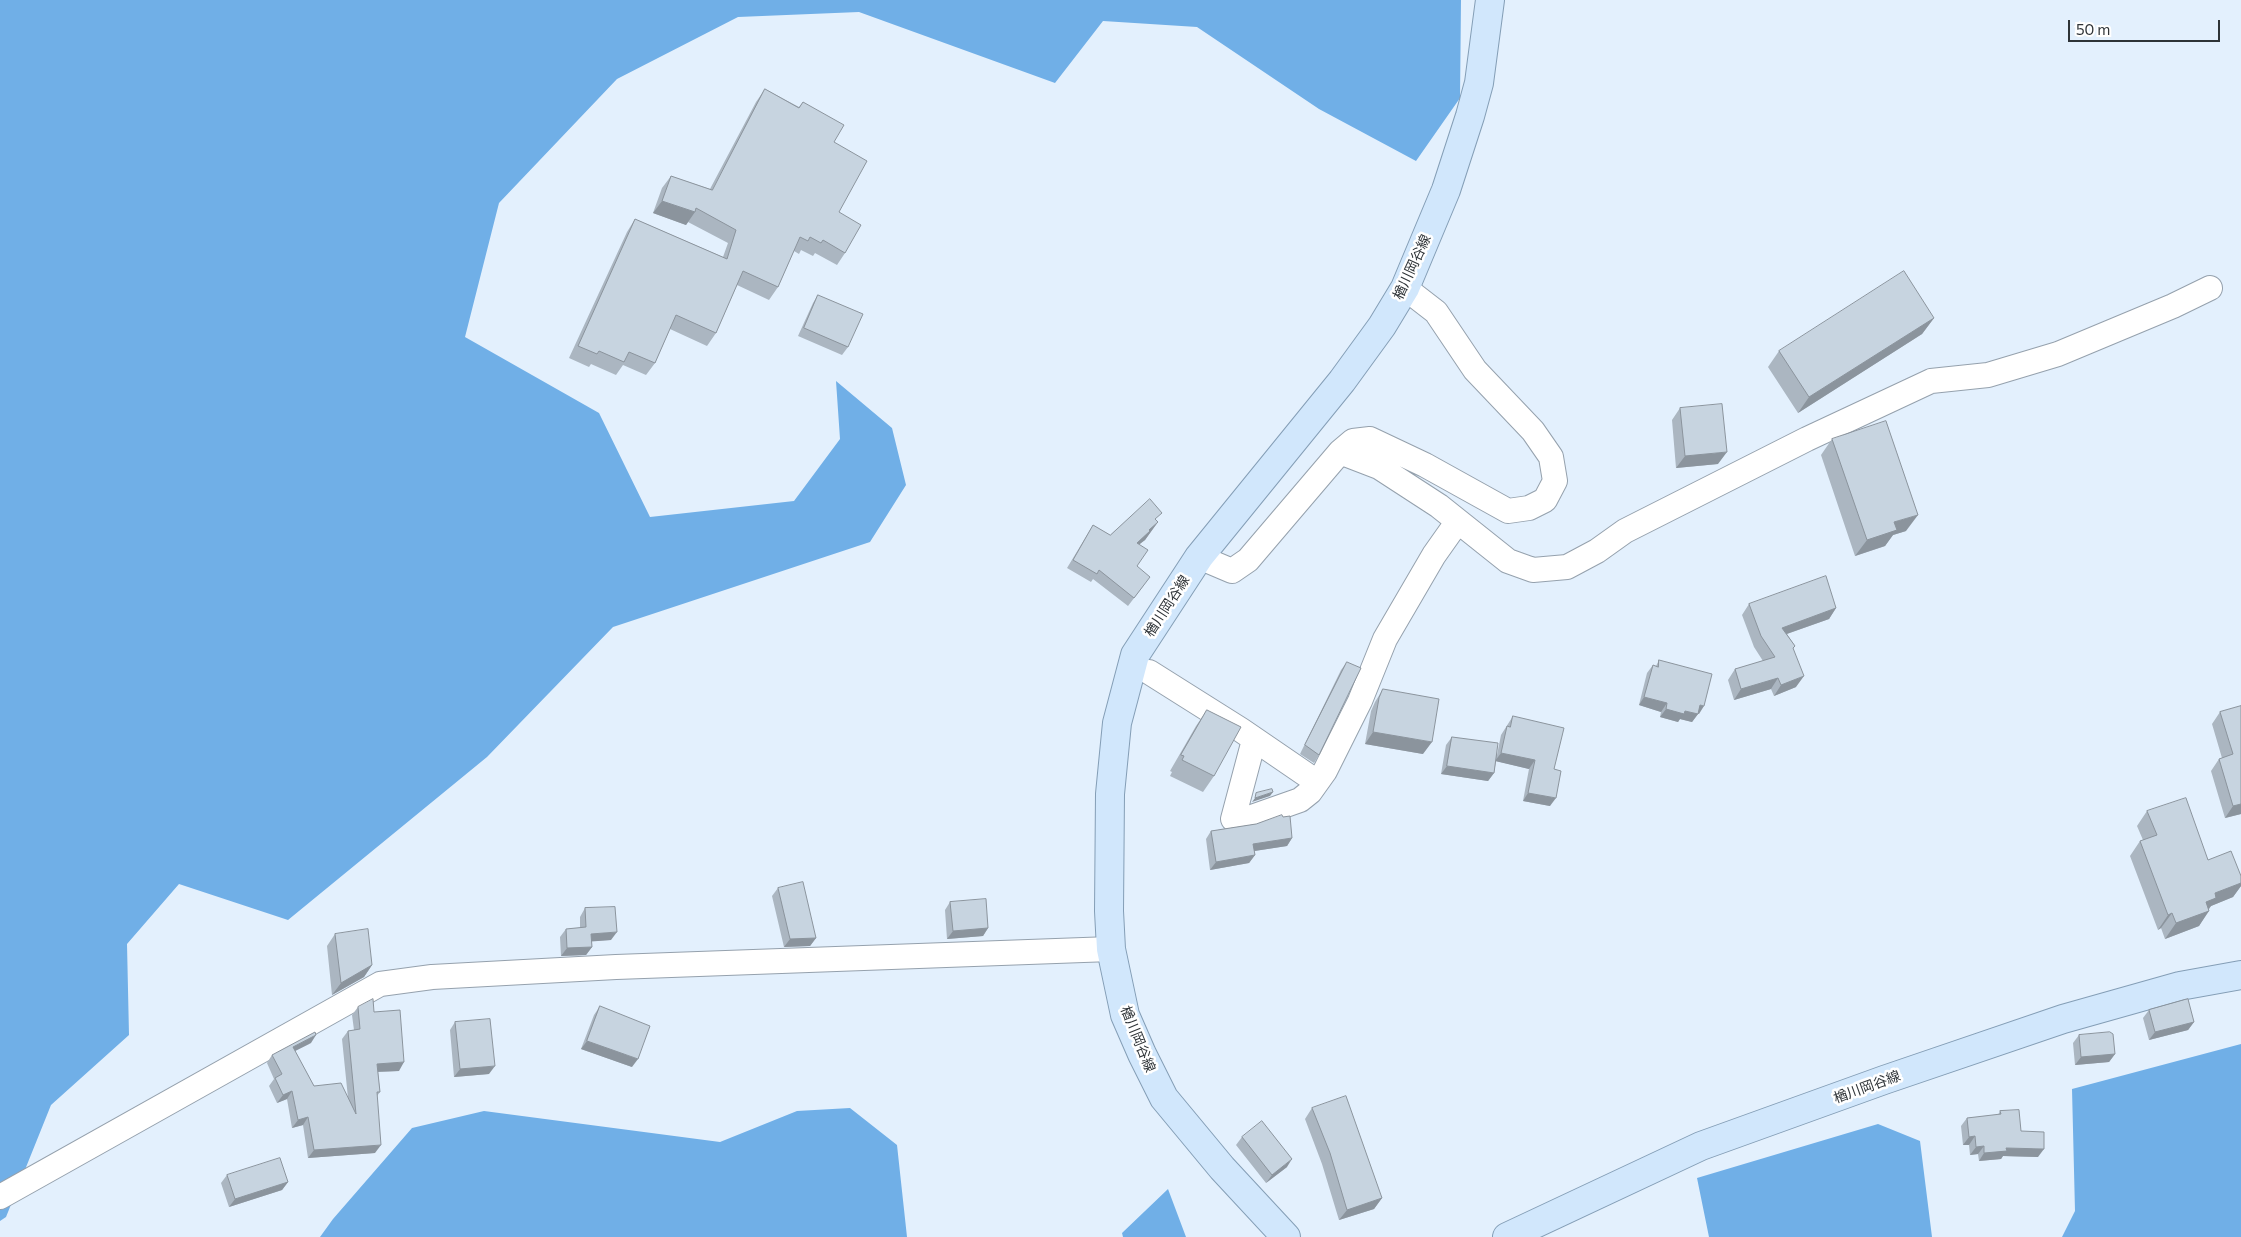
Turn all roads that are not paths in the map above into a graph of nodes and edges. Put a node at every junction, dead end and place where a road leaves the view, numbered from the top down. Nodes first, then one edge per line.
1 (1490, 0) edge
2 (1404, 288) junction
3 (2210, 288) dead end
4 (1340, 452) junction
5 (1458, 521) junction
6 (1199, 557) junction
7 (1150, 672) dead end
8 (1254, 740) junction
9 (1317, 782) junction
10 (1111, 949) junction
11 (2241, 974) edge
12 (0, 1197) edge
13 (1286, 1237) edge
14 (1507, 1237) edge

1 - 2 main road, 楢川岡谷線
2 - 4 street
2 - 6 main road, 楢川岡谷線
3 - 5 street
4 - 5 street
4 - 6 street
5 - 9 street
6 - 10 main road, 楢川岡谷線
7 - 8 street
8 - 9 street
8 - 9 street
10 - 12 street
10 - 13 main road, 楢川岡谷線
11 - 14 main road, 楢川岡谷線

